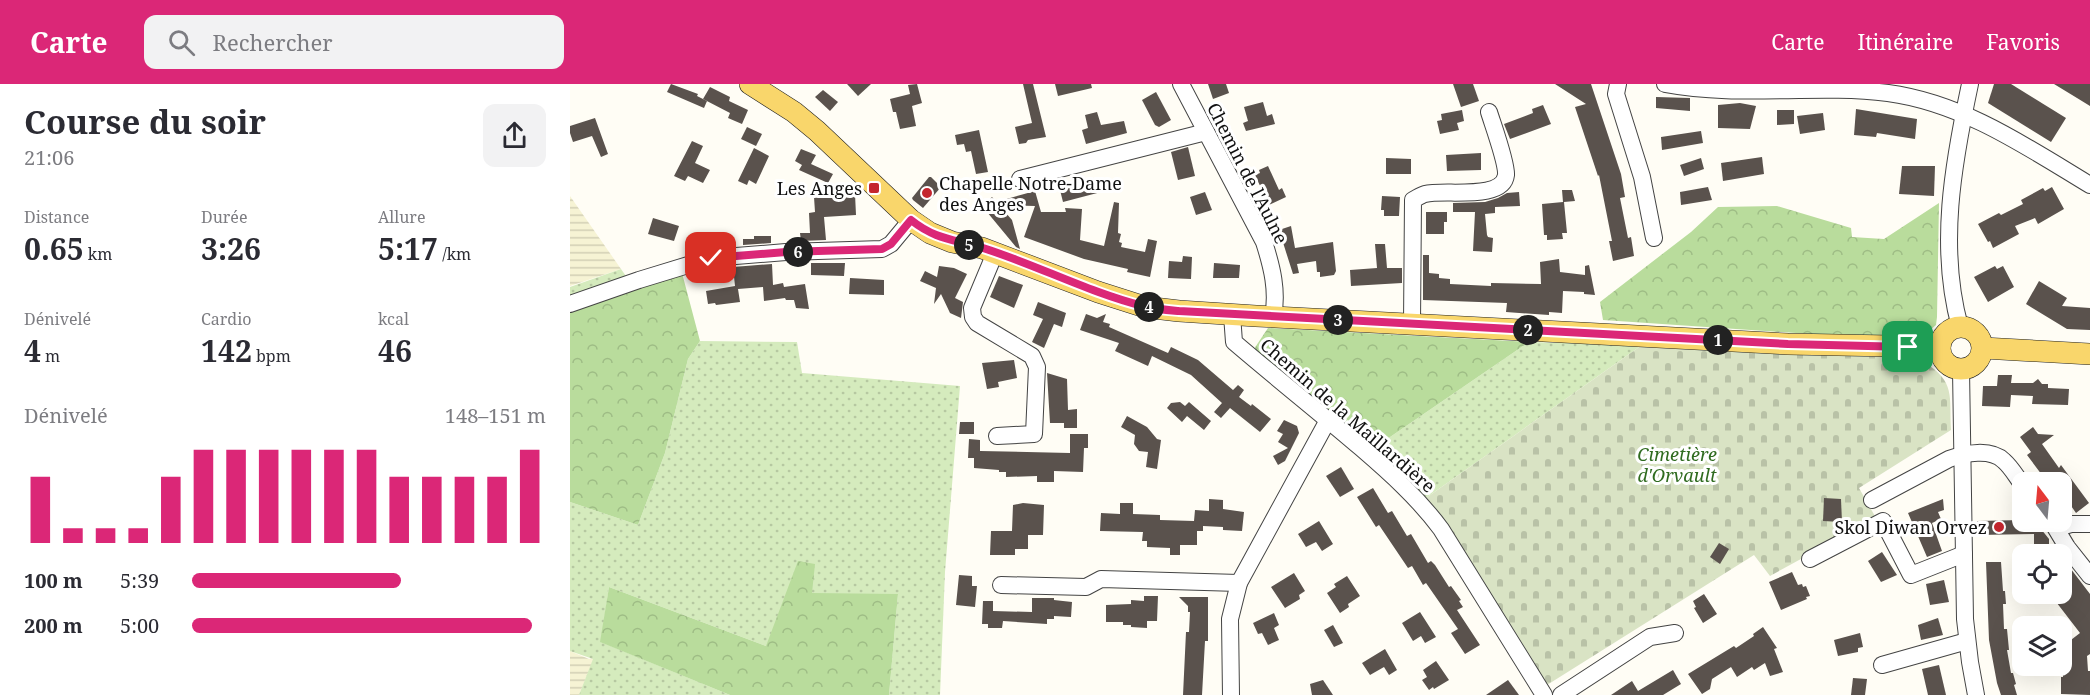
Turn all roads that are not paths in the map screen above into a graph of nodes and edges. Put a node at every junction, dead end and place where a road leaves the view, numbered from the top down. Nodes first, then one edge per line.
1 (750, 84) edge
2 (1181, 84) edge
3 (1617, 84) edge
4 (1665, 84) edge
5 (1970, 84) edge
6 (1489, 112) dead end
7 (1963, 116) junction
8 (1206, 132) junction
9 (1020, 179) dead end
10 (2090, 185) edge
11 (911, 220) junction
12 (1654, 238) dead end
13 (995, 252) junction
14 (570, 304) edge
15 (1232, 315) junction
16 (1264, 317) junction
17 (1412, 324) junction
18 (1960, 327) junction
19 (1940, 347) junction
20 (1983, 348) junction
21 (2090, 354) edge
22 (1961, 370) junction
23 (1328, 420) junction
24 (997, 436) dead end
25 (1962, 454) junction
26 (2013, 472) edge
27 (1872, 500) dead end
28 (2072, 524) edge
29 (2090, 524) edge
30 (2058, 532) edge
31 (1964, 554) junction
32 (1810, 559) dead end
33 (2090, 576) edge
34 (1239, 583) junction
35 (1001, 585) dead end
36 (1675, 633) dead end
37 (1967, 640) junction
38 (1882, 664) dead end
39 (1231, 695) edge
40 (1544, 695) edge
41 (1561, 695) edge
42 (1977, 695) edge

1 - 11 main road
2 - 8 street, Chemin de l'Aulne
3 - 12 street
4 - 7 street
5 - 7 street
6 - 17 street
7 - 10 street
7 - 18 street
8 - 9 street
8 - 16 street, Chemin de l'Aulne
11 - 13 main road
11 - 14 street
13 - 15 main road
13 - 24 street
15 - 16 main road
15 - 23 street, Chemin de la Maillardière
16 - 17 main road
17 - 19 main road
18 - 19 main road
18 - 20 main road
19 - 22 main road
20 - 21 main road
20 - 22 main road
22 - 25 street
23 - 34 street
23 - 40 street, Chemin de la Maillardière
25 - 26 street
25 - 27 street
25 - 31 street
28 - 29 street
30 - 33 street
31 - 32 street
31 - 37 street
34 - 35 street
34 - 39 street
36 - 41 street
37 - 38 street
37 - 42 street

